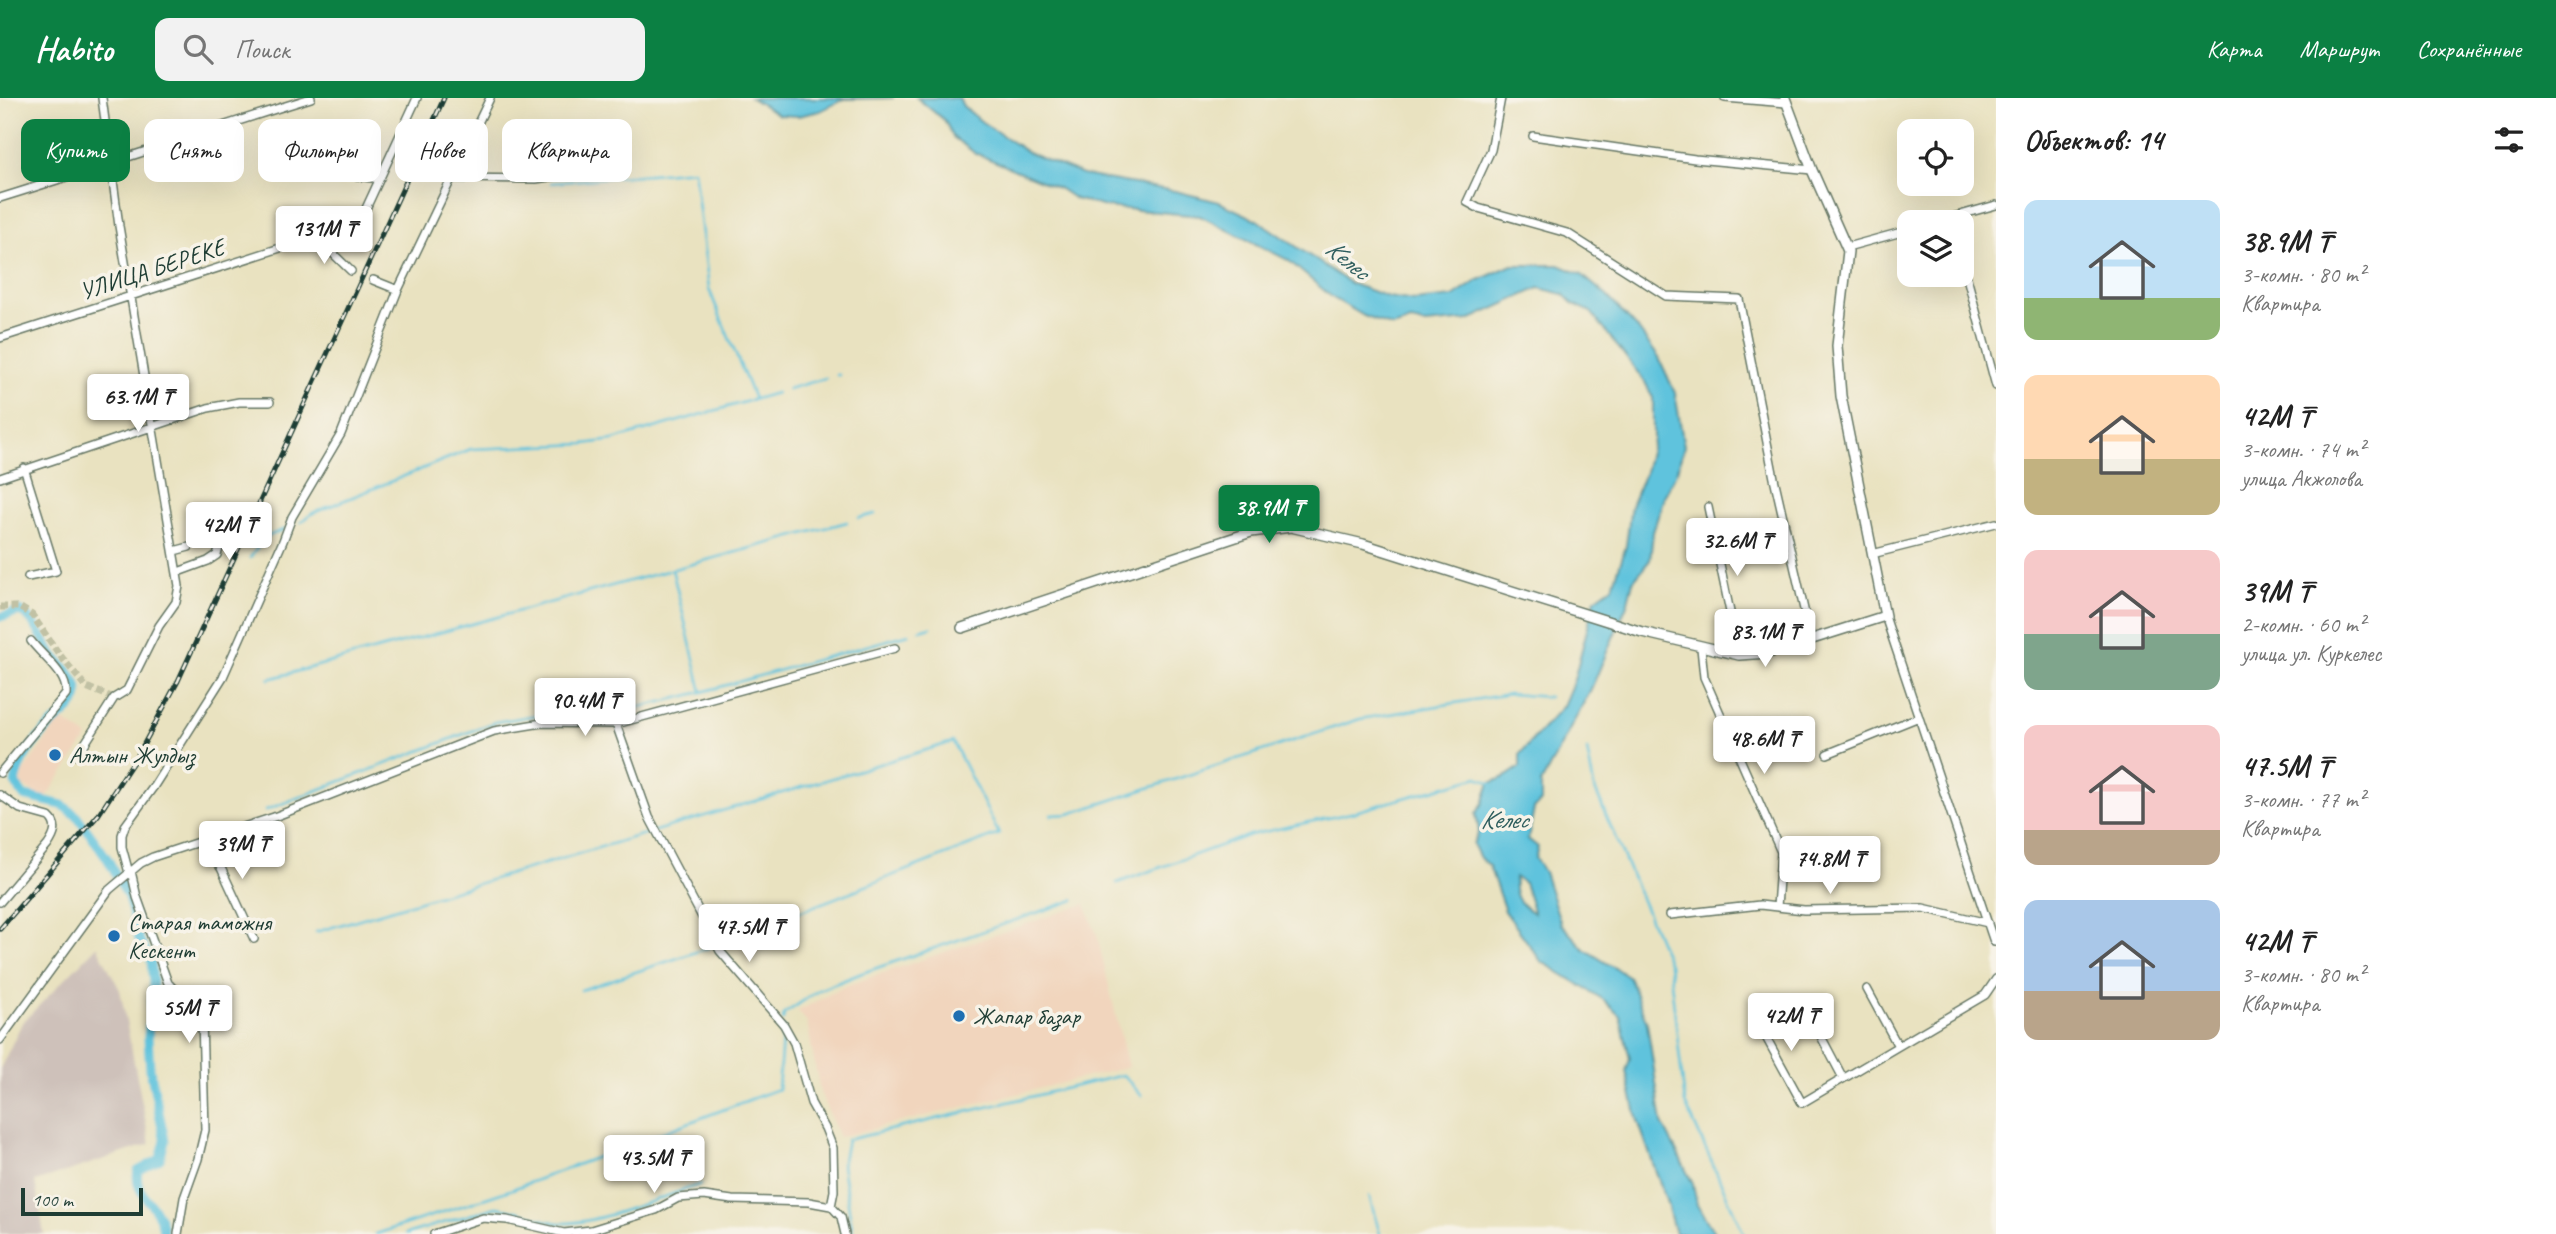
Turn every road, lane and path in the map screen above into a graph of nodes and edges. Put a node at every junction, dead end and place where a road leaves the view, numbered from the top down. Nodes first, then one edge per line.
1 (102, 98) edge
2 (311, 98) edge
3 (417, 98) edge
4 (490, 98) edge
5 (1502, 98) edge
6 (1725, 98) edge
7 (1786, 100) edge
8 (104, 119) edge
9 (480, 119) edge
10 (1533, 136) dead end
11 (130, 156) edge
12 (1812, 170) junction
13 (381, 174) edge
14 (51, 182) edge
15 (112, 182) edge
16 (377, 182) edge
17 (449, 182) edge
18 (0, 198) edge
19 (1996, 205) edge
20 (1974, 212) edge
21 (1897, 233) edge
22 (316, 237) junction
23 (1847, 247) junction
24 (351, 271) dead end
25 (373, 281) dead end
26 (1969, 287) edge
27 (398, 290) junction
28 (131, 296) junction
29 (0, 338) edge
30 (1996, 386) edge
31 (270, 402) dead end
32 (151, 428) junction
33 (24, 468) junction
34 (0, 478) edge
35 (1708, 507) dead end
36 (218, 513) dead end
37 (1996, 523) edge
38 (189, 547) dead end
39 (174, 551) junction
40 (1872, 554) junction
41 (178, 572) junction
42 (28, 578) dead end
43 (1885, 616) junction
44 (962, 628) dead end
45 (1811, 640) junction
46 (31, 641) dead end
47 (895, 648) dead end
48 (1701, 648) junction
49 (1739, 656) junction
50 (1919, 717) junction
51 (616, 724) junction
52 (1827, 754) dead end
53 (77, 756) dead end
54 (0, 773) edge
55 (0, 795) edge
56 (201, 841) junction
57 (127, 874) junction
58 (0, 902) edge
59 (1777, 907) junction
60 (1670, 915) dead end
61 (1988, 923) junction
62 (254, 939) dead end
63 (1995, 945) edge
64 (1996, 979) edge
65 (1867, 989) dead end
66 (1807, 1010) dead end
67 (1755, 1017) dead end
68 (0, 1040) edge
69 (1898, 1046) junction
70 (1843, 1078) junction
71 (831, 1206) junction
72 (178, 1234) edge
73 (434, 1234) edge
74 (845, 1234) edge

1 - 8 street
2 - 11 street
3 - 13 street
4 - 9 street
5 - 45 street
6 - 7 street
7 - 12 street
10 - 12 street
12 - 23 street
14 - 18 street
15 - 28 street
16 - 22 street, УЛИЦА БЕРЕКЕ
17 - 27 street
19 - 20 street
21 - 23 street
22 - 24 street
22 - 28 street, УЛИЦА БЕРЕКЕ
23 - 40 street
25 - 27 street
26 - 30 street
27 - 57 street
28 - 29 street, УЛИЦА БЕРЕКЕ
28 - 32 street
31 - 32 street
32 - 33 street
32 - 39 street
33 - 34 street
33 - 42 street
35 - 49 street
36 - 41 street
37 - 40 street
38 - 39 street
39 - 41 street
40 - 43 street
41 - 53 street
43 - 45 street
43 - 50 street
44 - 48 street
45 - 49 street
46 - 54 street
47 - 51 street
48 - 49 street
48 - 59 street
50 - 52 street
50 - 61 street
51 - 56 street
51 - 71 street
55 - 58 street
56 - 57 street
56 - 62 street
57 - 68 street
57 - 72 street
59 - 60 street
59 - 61 street
61 - 63 street
64 - 69 street
65 - 69 street
66 - 70 street
67 - 70 street
69 - 70 street
71 - 73 street
71 - 74 street

